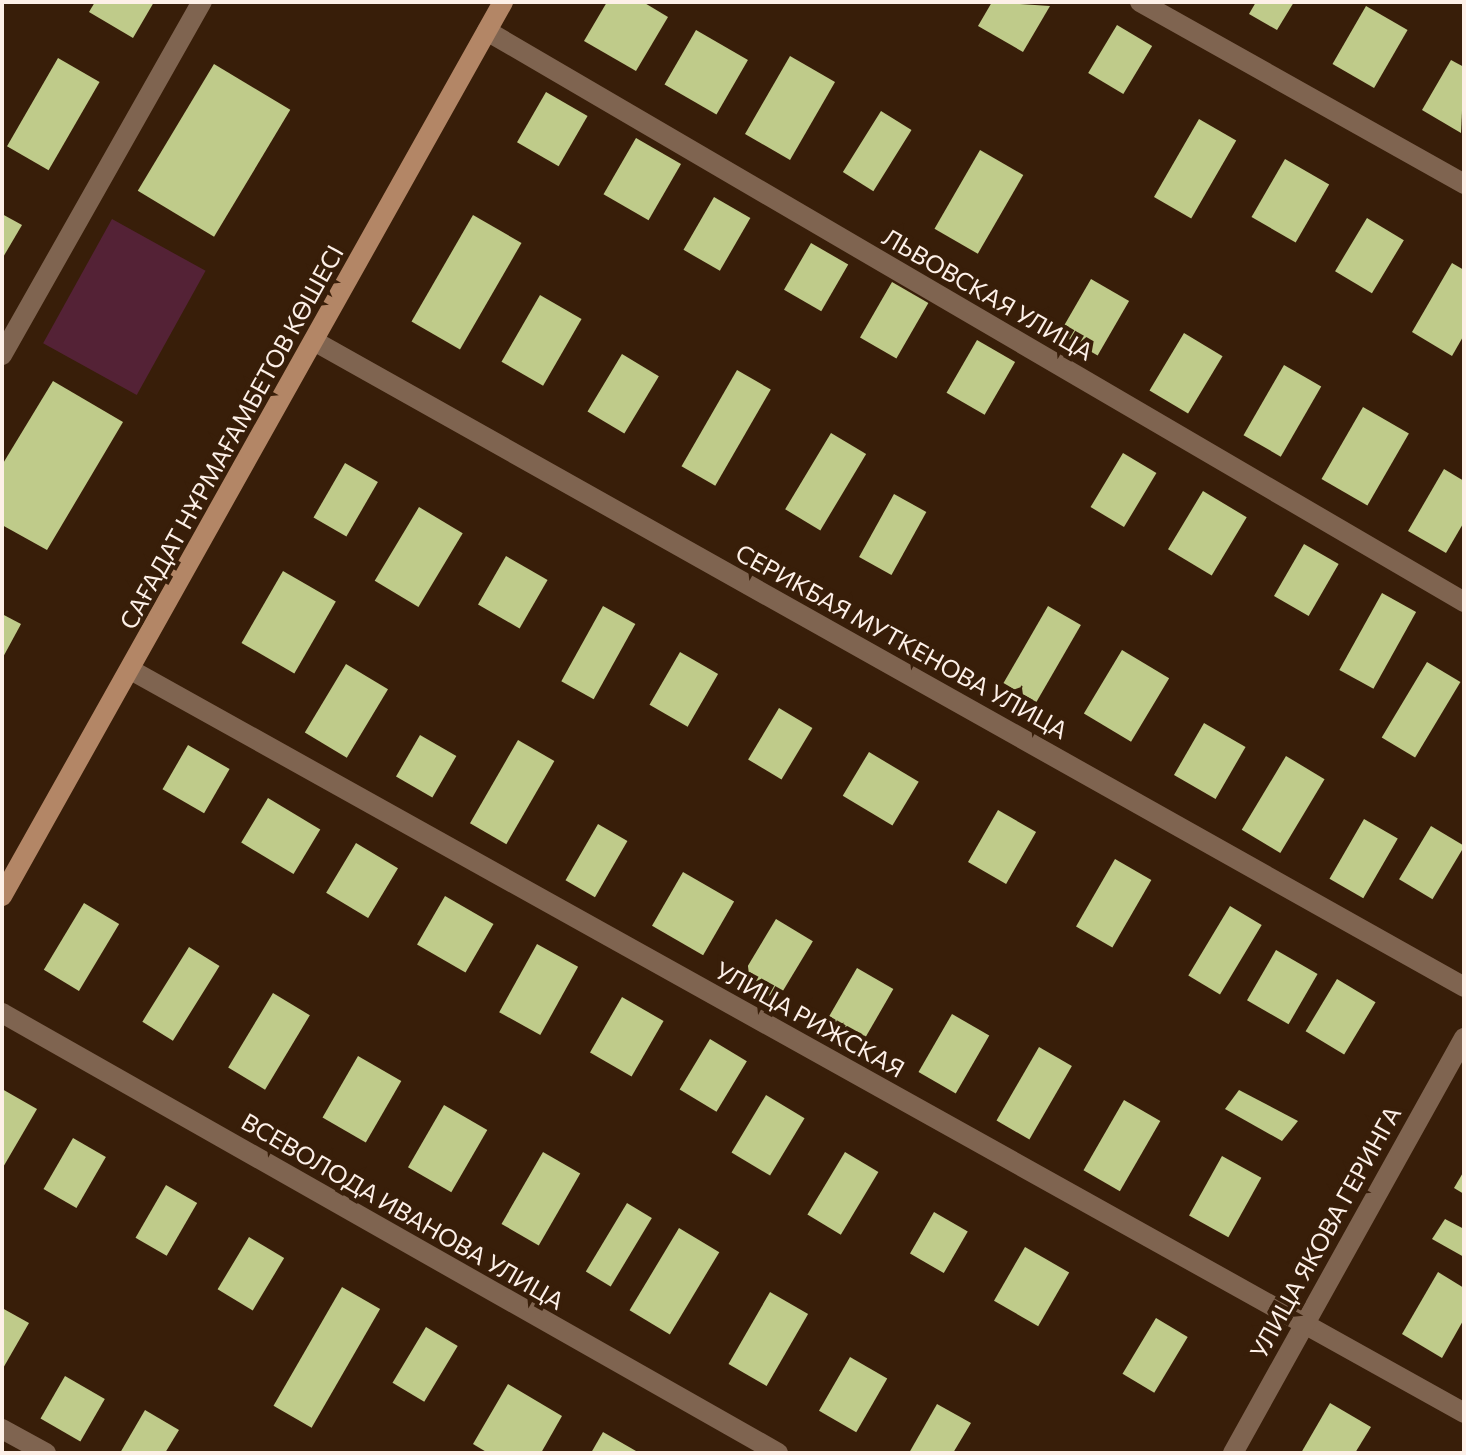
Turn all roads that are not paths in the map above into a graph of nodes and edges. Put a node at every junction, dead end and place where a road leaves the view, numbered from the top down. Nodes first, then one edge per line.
1 (202, 2) edge
2 (503, 2) edge
3 (1140, 2) edge
4 (487, 31) junction
5 (1464, 184) edge
6 (314, 341) junction
7 (2, 355) edge
8 (1464, 602) edge
9 (131, 670) junction
10 (2, 896) edge
11 (1464, 987) edge
12 (2, 1013) edge
13 (1464, 1038) edge
14 (1303, 1324) junction
15 (1464, 1413) edge
16 (2, 1429) edge
17 (46, 1453) edge
18 (778, 1453) edge
19 (1233, 1453) edge

1 - 7 street
2 - 4 main road, САҒАДАТ НҰРМАҒАМБЕТОВ КӨШЕСІ
3 - 5 street
4 - 6 main road, САҒАДАТ НҰРМАҒАМБЕТОВ КӨШЕСІ
4 - 8 street, ЛЬВОВСКАЯ УЛИЦА
6 - 9 main road, САҒАДАТ НҰРМАҒАМБЕТОВ КӨШЕСІ
6 - 11 street, СЕРИКБАЯ МУТКЕНОВА УЛИЦА
9 - 10 main road, САҒАДАТ НҰРМАҒАМБЕТОВ КӨШЕСІ
9 - 14 street, УЛИЦА РИЖСКАЯ
12 - 18 street, ВСЕВОЛОДА ИВАНОВА УЛИЦА
13 - 14 street, УЛИЦА ЯКОВА ГЕРИНГА
14 - 15 street, УЛИЦА РИЖСКАЯ
14 - 19 street, УЛИЦА ЯКОВА ГЕРИНГА
16 - 17 street

